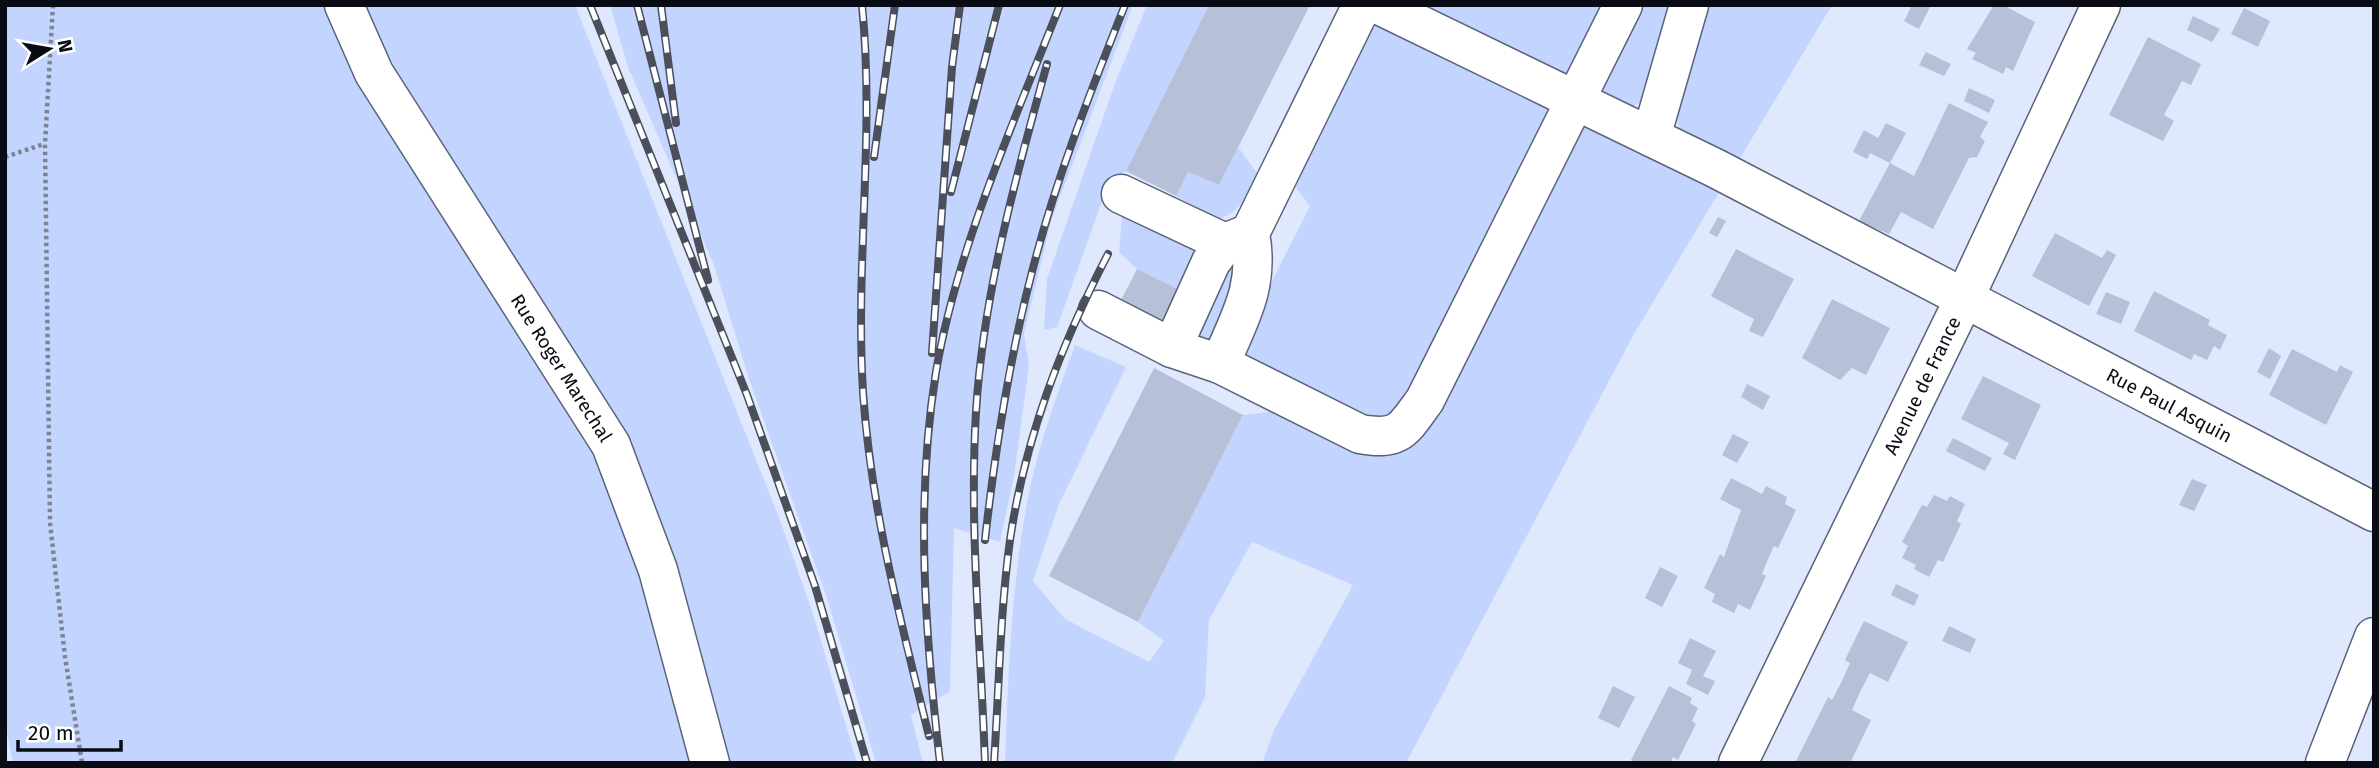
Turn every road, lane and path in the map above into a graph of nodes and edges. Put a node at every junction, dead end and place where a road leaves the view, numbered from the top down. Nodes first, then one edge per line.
1 (53, 5) edge
2 (344, 5) edge
3 (1362, 5) edge
4 (1379, 5) edge
5 (1623, 5) edge
6 (1689, 5) edge
7 (2101, 5) edge
8 (1575, 100) junction
9 (1651, 137) junction
10 (45, 144) junction
11 (5, 157) edge
12 (1121, 194) dead end
13 (1238, 238) junction
14 (1964, 299) junction
15 (1098, 310) dead end
16 (1172, 348) junction
17 (1220, 364) junction
18 (2374, 512) edge
19 (2374, 637) edge
20 (82, 763) edge
21 (709, 763) edge
22 (1738, 763) edge
23 (2325, 763) edge

1 - 10 path
2 - 21 street, Rue Roger Marechal
3 - 13 street
4 - 8 street, Rue Paul Asquin
5 - 8 street
6 - 9 street
7 - 14 street, Avenue de France
8 - 9 street, Rue Paul Asquin
8 - 17 street
9 - 14 street, Rue Paul Asquin
10 - 11 path
10 - 20 path
12 - 13 street
13 - 16 street
13 - 17 street
14 - 18 street, Rue Paul Asquin
14 - 22 street, Avenue de France
15 - 16 street
16 - 17 street
19 - 23 street

